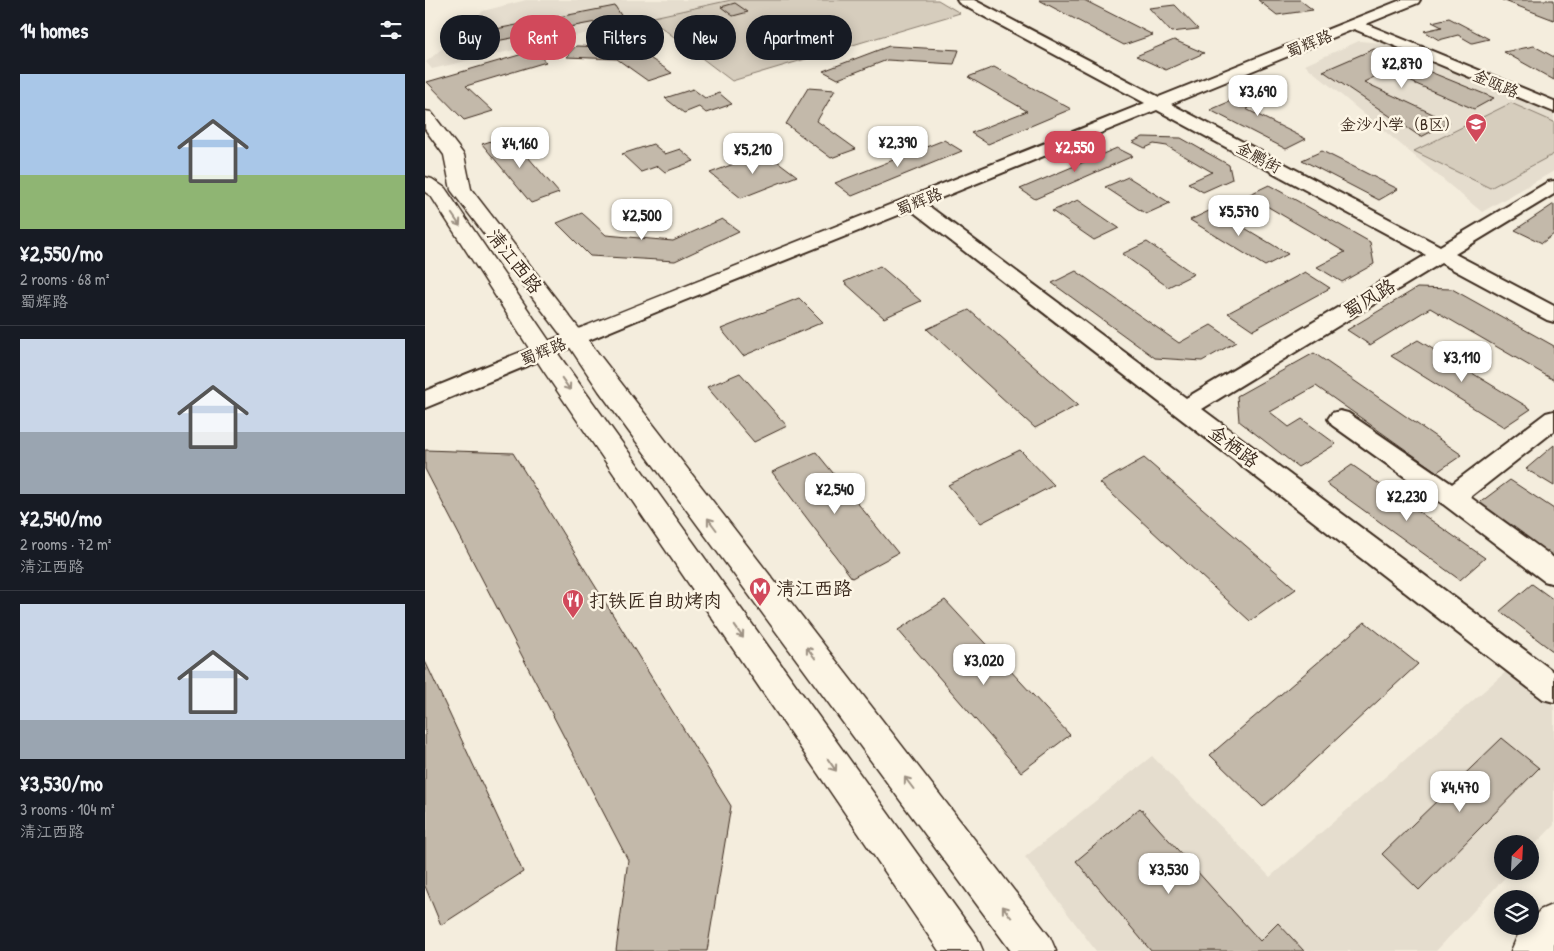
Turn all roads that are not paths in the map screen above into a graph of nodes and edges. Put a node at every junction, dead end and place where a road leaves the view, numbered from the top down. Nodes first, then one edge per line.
1 (964, 0) edge
2 (1413, 0) edge
3 (1354, 24) junction
4 (1159, 104) junction
5 (1554, 107) edge
6 (425, 116) edge
7 (425, 141) edge
8 (437, 181) edge
9 (1554, 186) edge
10 (913, 203) junction
11 (1441, 254) junction
12 (1554, 315) edge
13 (575, 338) junction
14 (544, 350) junction
15 (425, 400) edge
16 (1185, 409) junction
17 (1340, 419) dead end
18 (1554, 419) edge
19 (1452, 497) junction
20 (1554, 573) edge
21 (1554, 689) edge
22 (1554, 924) edge
23 (963, 951) edge
24 (1036, 951) edge
25 (1531, 951) edge

1 - 4 street, 金鹏街
2 - 3 street, 蜀辉路
3 - 4 street, 蜀辉路
3 - 5 street, 金瓯路
4 - 10 street, 蜀辉路
4 - 11 street, 金鹏街
6 - 8 main road, 清江西路
7 - 8 main road
8 - 13 main road, 清江西路
8 -> 14 main road, 清江西路
9 - 11 street, 蜀风路
10 - 13 street, 蜀辉路
10 - 16 street, 金栖路
11 - 12 street, 金鹏街
11 - 16 street, 蜀风路
13 - 14 street, 蜀辉路
24 -> 13 main road, 清江西路
14 - 15 street, 蜀辉路
14 -> 23 main road, 清江西路
16 - 21 street, 金栖路
17 - 19 street
18 - 19 street
19 - 20 street
22 - 25 main road

